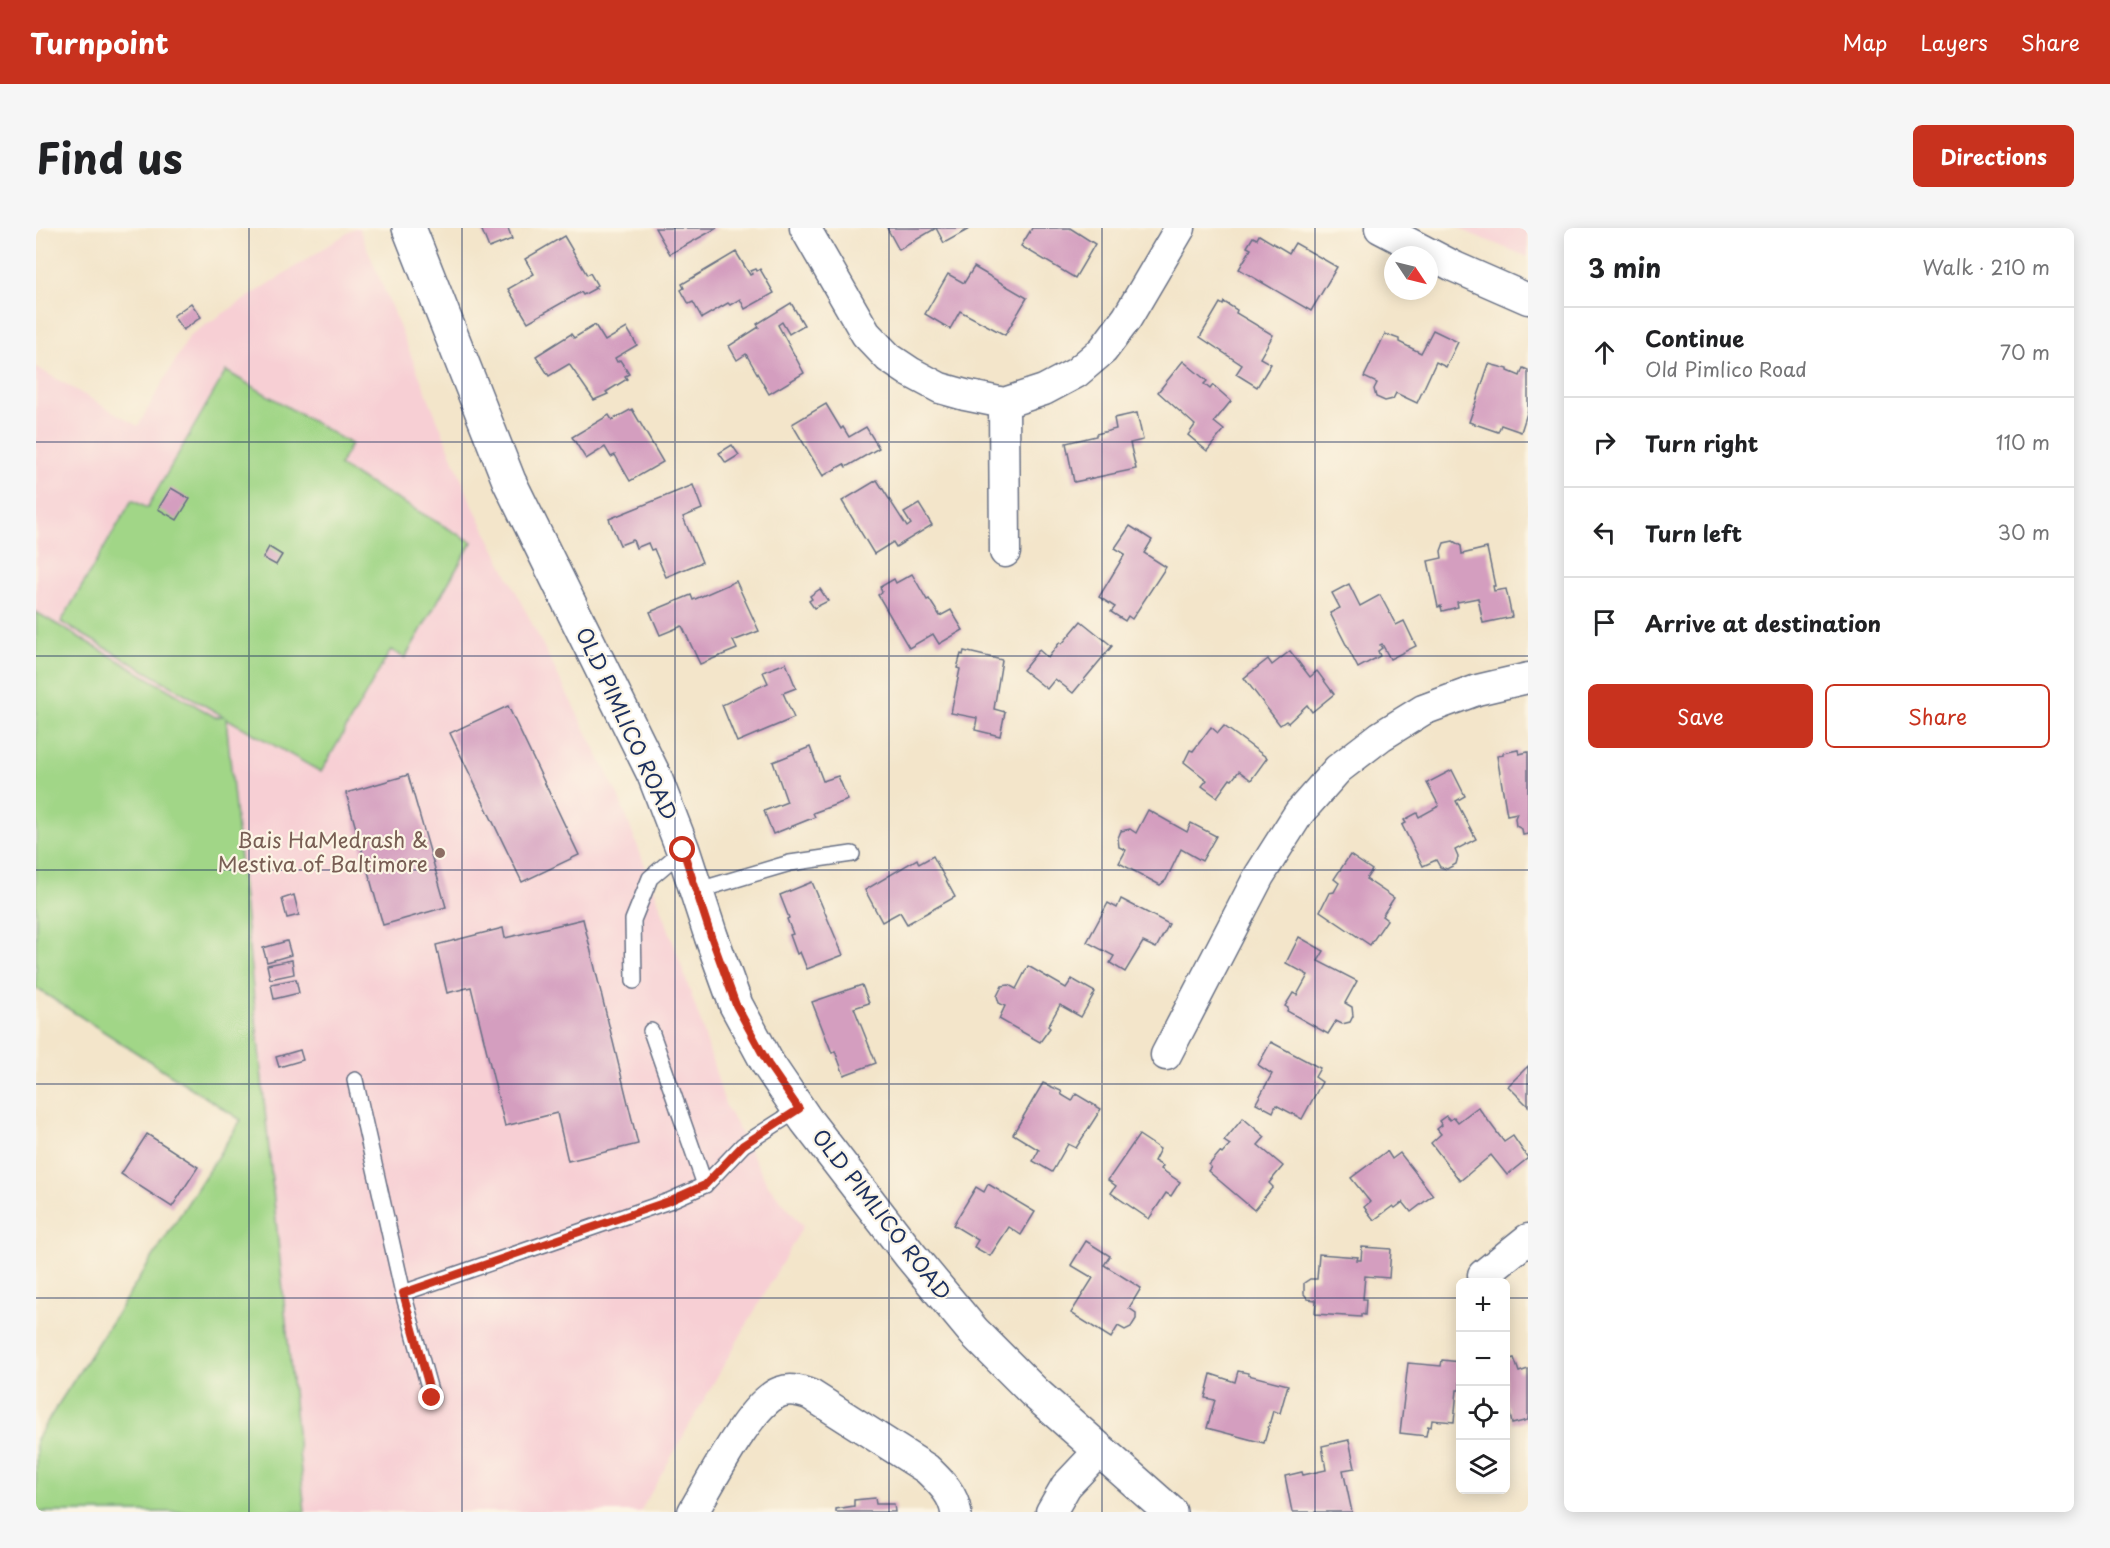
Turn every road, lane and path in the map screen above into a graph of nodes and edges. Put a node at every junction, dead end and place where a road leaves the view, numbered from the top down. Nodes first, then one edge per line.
1 (409, 228) edge
2 (805, 228) edge
3 (1180, 228) edge
4 (1380, 228) edge
5 (1528, 299) edge
6 (1004, 403) junction
7 (1005, 552) dead end
8 (1528, 678) edge
9 (683, 850) junction
10 (852, 854) dead end
11 (696, 891) junction
12 (634, 981) dead end
13 (651, 1031) dead end
14 (1166, 1055) dead end
15 (355, 1080) dead end
16 (799, 1109) junction
17 (705, 1185) junction
18 (1528, 1239) edge
19 (1483, 1275) dead end
20 (403, 1293) junction
21 (432, 1398) dead end
22 (1100, 1450) junction
23 (693, 1512) edge
24 (956, 1512) edge
25 (1051, 1512) edge
26 (1170, 1512) edge

1 - 9 street, OLD PIMLICO ROAD
2 - 6 street
3 - 6 street
4 - 5 street
6 - 7 street
8 - 14 street
9 - 11 street, OLD PIMLICO ROAD
9 - 12 lane
10 - 11 lane
11 - 16 street, OLD PIMLICO ROAD
13 - 17 lane
15 - 20 lane
16 - 17 lane
16 - 22 street, OLD PIMLICO ROAD
17 - 20 lane
18 - 19 street
20 - 21 lane
22 - 25 street
22 - 26 street, OLD PIMLICO ROAD
23 - 24 street

